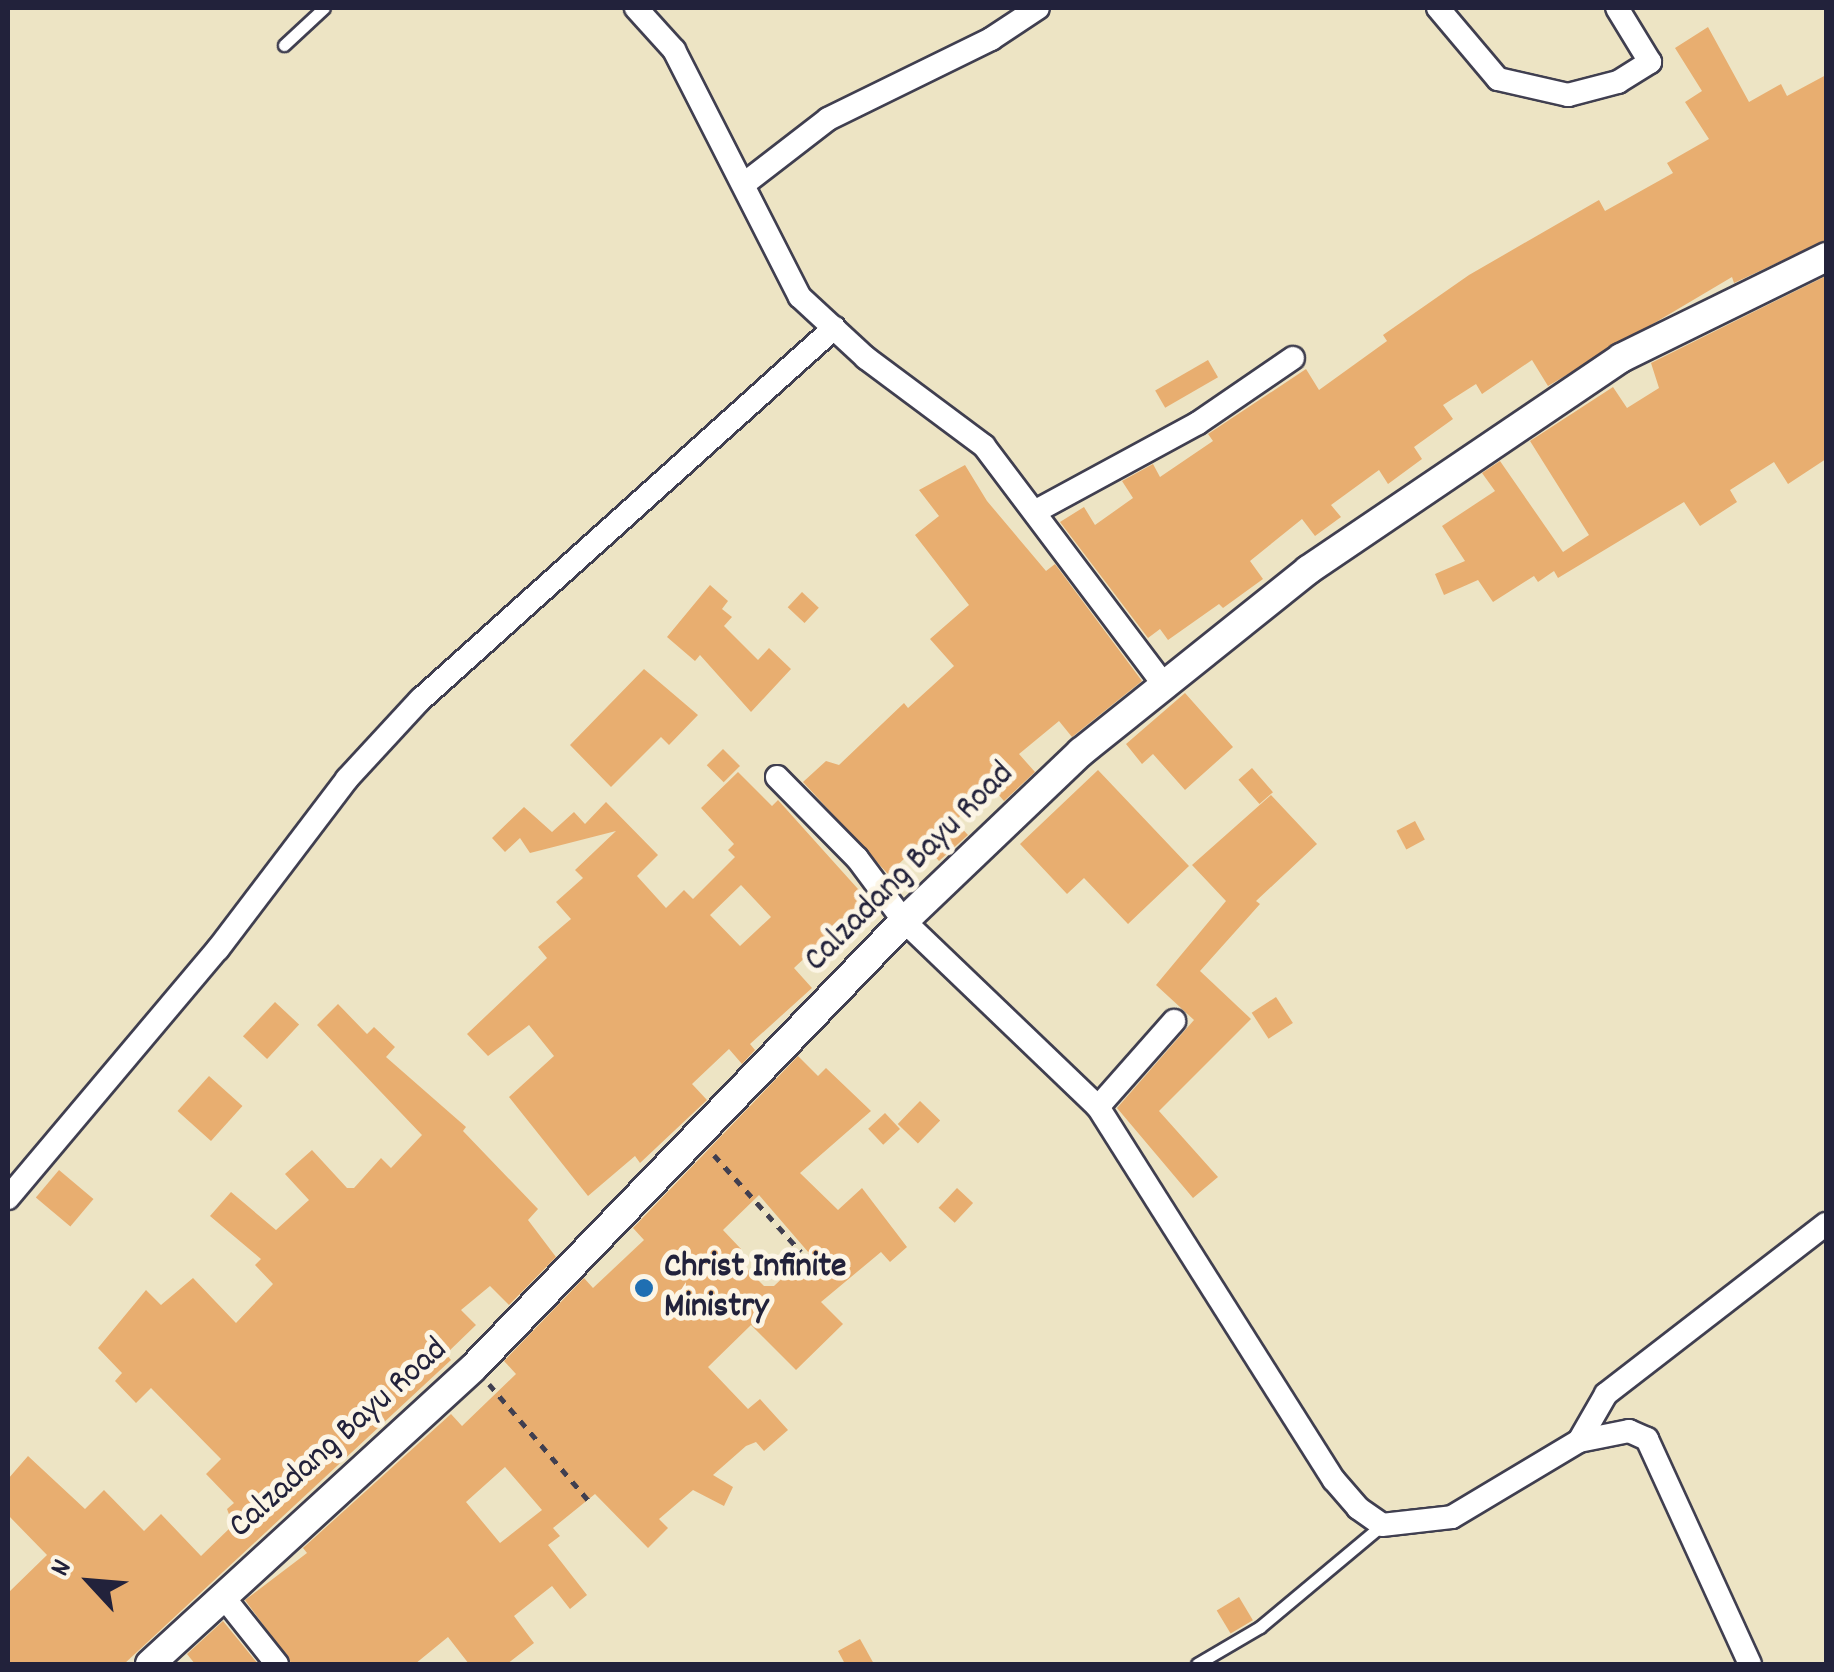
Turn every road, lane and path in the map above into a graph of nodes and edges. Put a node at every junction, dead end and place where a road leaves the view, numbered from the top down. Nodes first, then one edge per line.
1 (324, 8) edge
2 (636, 8) edge
3 (1038, 8) edge
4 (1438, 8) edge
5 (1617, 8) edge
6 (284, 45) dead end
7 (744, 184) junction
8 (1826, 257) edge
9 (834, 328) junction
10 (1293, 358) dead end
11 (1038, 510) junction
12 (1165, 686) junction
13 (777, 777) dead end
14 (904, 921) junction
15 (1174, 1021) dead end
16 (1098, 1107) junction
17 (699, 1138) junction
18 (8, 1198) edge
19 (1826, 1224) edge
20 (801, 1252) dead end
21 (473, 1368) junction
22 (1579, 1441) junction
23 (588, 1500) dead end
24 (1382, 1525) junction
25 (222, 1595) junction
26 (150, 1664) edge
27 (277, 1664) edge
28 (1197, 1664) edge
29 (1750, 1664) edge

1 - 6 lane
2 - 7 street
3 - 7 street
4 - 5 street
7 - 9 street
8 - 12 street, Calzadang Bayu Road
9 - 11 street
9 - 18 street
10 - 11 street
11 - 12 street
12 - 14 street, Calzadang Bayu Road
13 - 14 street
14 - 16 street
14 - 17 street, Calzadang Bayu Road
15 - 16 street
16 - 24 street
17 - 20 path
17 - 21 street, Calzadang Bayu Road
19 - 22 street
21 - 23 path
21 - 25 street, Calzadang Bayu Road
22 - 24 street
22 - 29 street
24 - 28 lane
25 - 26 street, Calzadang Bayu Road
25 - 27 street

